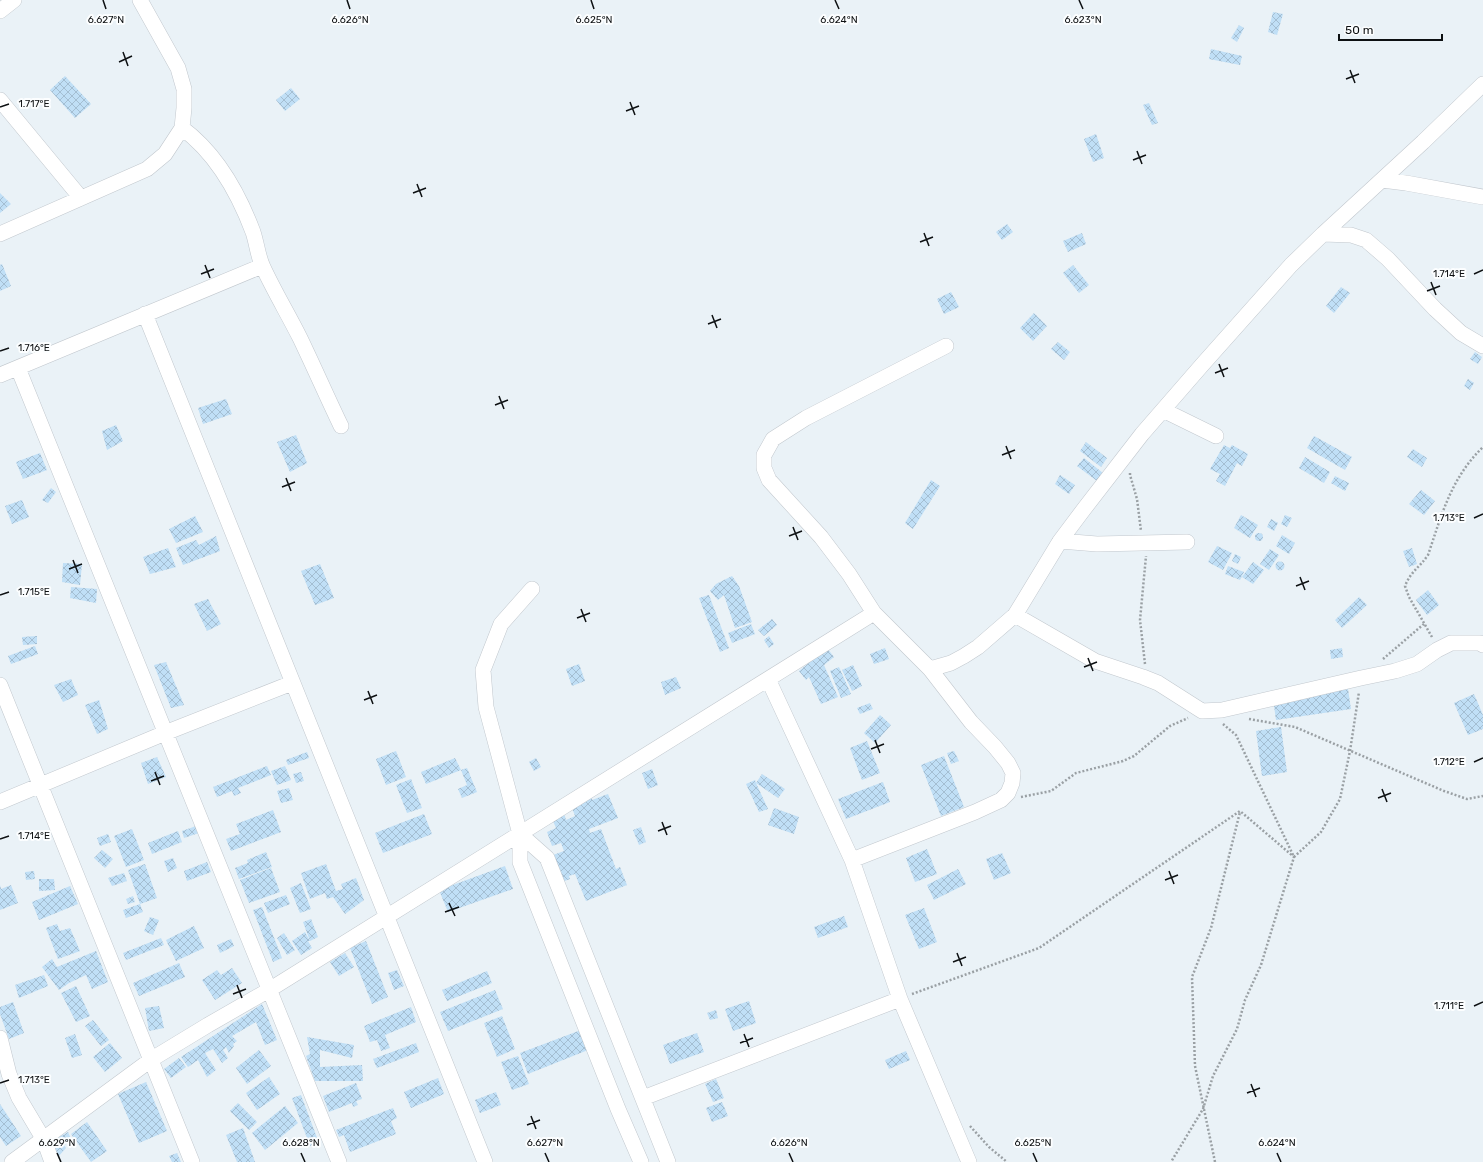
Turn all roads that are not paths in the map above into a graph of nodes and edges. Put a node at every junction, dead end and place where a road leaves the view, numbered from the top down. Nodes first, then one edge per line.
1 (14, 0) edge
2 (140, 0) edge
3 (0, 11) edge
4 (1483, 84) edge
5 (0, 100) edge
6 (182, 128) junction
7 (1382, 180) junction
8 (1483, 197) edge
9 (81, 198) junction
10 (0, 234) edge
11 (1323, 234) junction
12 (262, 266) junction
13 (145, 314) junction
14 (946, 346) dead end
15 (1483, 346) edge
16 (18, 368) junction
17 (0, 375) edge
18 (1163, 410) junction
19 (341, 426) dead end
20 (1216, 436) dead end
21 (1060, 541) junction
22 (1187, 542) dead end
23 (532, 589) dead end
24 (874, 612) junction
25 (1015, 615) junction
26 (1483, 645) edge
27 (930, 669) junction
28 (768, 679) junction
29 (292, 683) junction
30 (0, 685) edge
31 (165, 733) junction
32 (40, 786) junction
33 (0, 802) edge
34 (520, 834) junction
35 (852, 860) junction
36 (386, 916) junction
37 (269, 990) junction
38 (900, 999) junction
39 (0, 1038) edge
40 (152, 1060) junction
41 (643, 1098) junction
42 (44, 1140) junction
43 (12, 1162) edge
44 (52, 1162) edge
45 (192, 1162) edge
46 (339, 1162) edge
47 (485, 1162) edge
48 (641, 1162) edge
49 (668, 1162) edge
50 (969, 1162) edge

1 - 3 street
2 - 6 street
4 - 7 street
5 - 9 street
6 - 9 street
6 - 12 street
7 - 8 street
7 - 11 street
9 - 10 street
11 - 15 street
11 - 18 street
12 - 13 street
12 - 19 street
13 - 16 street
13 - 29 street
14 - 24 street
16 - 17 street
16 - 31 street
18 - 20 street
18 - 21 street
21 - 22 street
21 - 25 street
23 - 34 street
24 - 27 street
24 - 28 street
25 - 26 street
25 - 27 street
27 - 35 street
28 - 34 street
28 - 35 street
29 - 31 street
29 - 36 street
30 - 32 street
31 - 32 street
31 - 37 street
32 - 33 street
32 - 40 street
34 - 36 street
34 - 41 street
34 - 48 street
35 - 38 street
36 - 37 street
36 - 47 street
37 - 40 street
37 - 46 street
38 - 41 street
38 - 50 street
39 - 42 street
40 - 42 street
40 - 45 street
41 - 49 street
42 - 43 street
42 - 44 street

